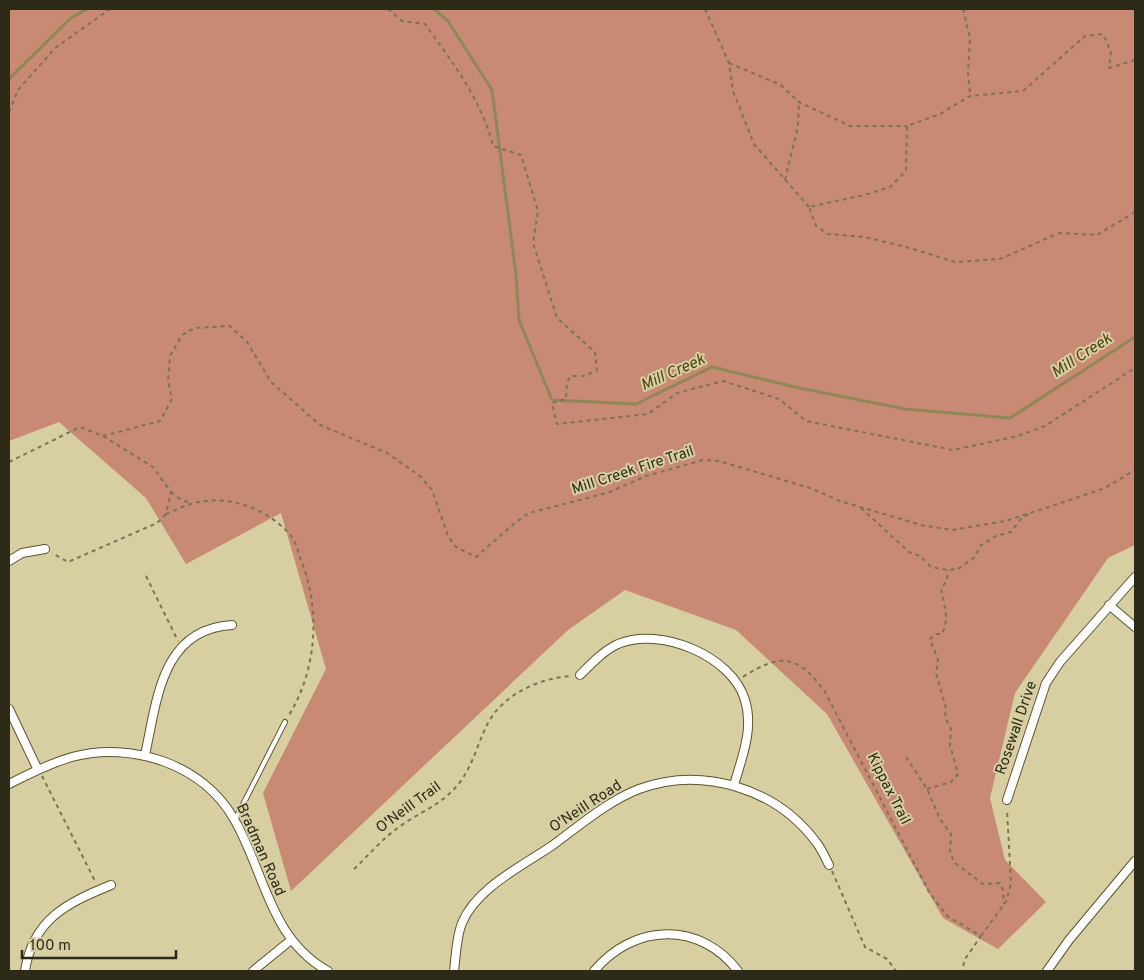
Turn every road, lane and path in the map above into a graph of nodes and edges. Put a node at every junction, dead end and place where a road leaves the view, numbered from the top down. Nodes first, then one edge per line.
1 (110, 9) edge
2 (388, 9) edge
3 (705, 9) edge
4 (964, 9) edge
5 (1135, 60) edge
6 (729, 63) junction
7 (970, 96) junction
8 (799, 102) junction
9 (9, 112) edge
10 (907, 126) junction
11 (785, 180) junction
12 (809, 206) junction
13 (1135, 212) edge
14 (1135, 368) edge
15 (103, 436) junction
16 (9, 462) edge
17 (1135, 470) edge
18 (171, 492) junction
19 (192, 503) junction
20 (859, 507) junction
21 (1031, 513) junction
22 (166, 514) junction
23 (44, 549) joint
24 (9, 561) edge
25 (948, 570) junction
26 (146, 576) dead end
27 (1135, 577) edge
28 (1110, 605) junction
29 (232, 625) dead end
30 (1135, 627) edge
31 (181, 647) junction
32 (580, 675) joint
33 (736, 681) junction
34 (9, 709) edge
35 (285, 722) joint
36 (144, 756) junction
37 (906, 757) dead end
38 (38, 770) junction
39 (9, 784) edge
40 (734, 785) junction
41 (928, 789) junction
42 (1007, 800) joint
43 (235, 820) junction
44 (1135, 861) edge
45 (829, 865) joint
46 (354, 869) dead end
47 (111, 885) dead end
48 (99, 890) junction
49 (1004, 904) junction
50 (981, 936) junction
51 (291, 940) junction
52 (25, 971) edge
53 (253, 971) edge
54 (328, 971) edge
55 (454, 971) edge
56 (594, 971) edge
57 (738, 971) edge
58 (896, 971) edge
59 (962, 971) edge
60 (1047, 971) edge

1 - 9 path
2 - 14 path
3 - 6 path
4 - 7 path
5 - 7 path
6 - 8 path
6 - 11 path
7 - 10 path
8 - 10 path
8 - 11 path
10 - 12 path
11 - 12 path
12 - 13 path
15 - 16 path
15 - 18 path
15 - 20 path, Mill Creek Fire Trail
17 - 21 path, Mill Creek Fire Trail
18 - 19 path
18 - 22 path
19 - 22 path
19 - 35 path
20 - 21 path, Mill Creek Fire Trail
20 - 25 path
21 - 25 path
22 - 23 path
23 - 24 street
25 - 41 path
26 - 31 path
27 - 28 street, Rosewall Drive
28 - 30 street
28 - 42 street, Rosewall Drive
29 - 31 street
31 - 36 street
32 - 33 street
32 - 46 path, O'Neill Trail
33 - 40 street
33 - 50 path, Kippax Trail
34 - 38 street
35 - 43 lane
36 - 38 street, Bradman Road
36 - 43 street, Bradman Road
37 - 41 path
38 - 39 street, Bradman Road
38 - 48 path
40 - 45 street, O'Neill Road
40 - 55 street, O'Neill Road
41 - 49 path
42 - 49 path
43 - 51 street, Bradman Road
44 - 60 street
45 - 58 path
47 - 48 street
48 - 52 street
49 - 50 path
50 - 59 path
51 - 53 street
51 - 54 street, Bradman Road
56 - 57 street

